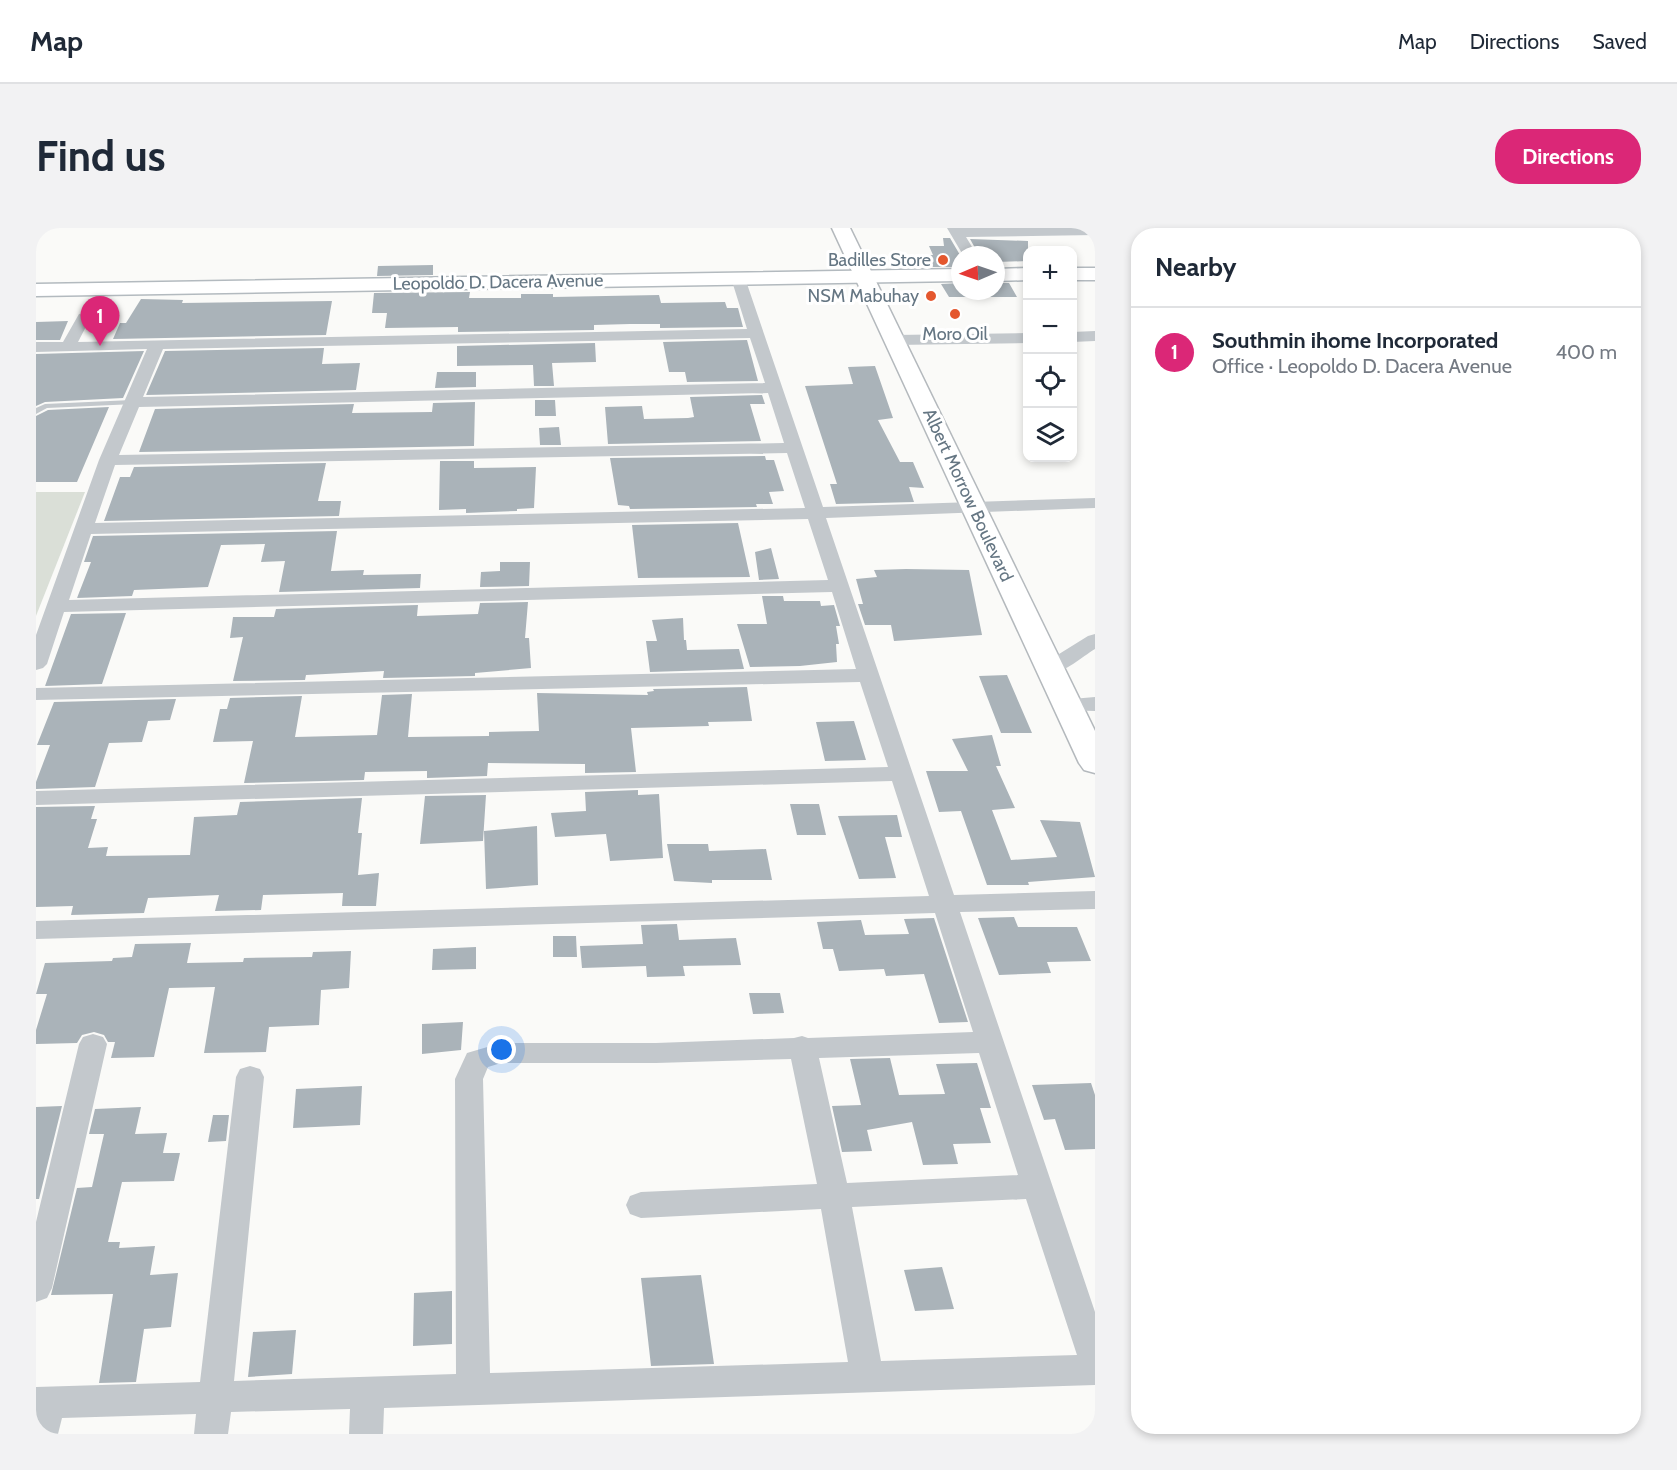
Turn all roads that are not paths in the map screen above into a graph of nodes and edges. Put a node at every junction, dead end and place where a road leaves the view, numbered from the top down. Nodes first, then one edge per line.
1 (841, 228) edge
2 (1045, 230) edge
3 (955, 231) edge
4 (1095, 231) edge
5 (964, 246) edge
6 (1023, 274) edge
7 (1077, 274) edge
8 (951, 275) edge
9 (1005, 275) edge
10 (1094, 275) edge
11 (864, 276) junction
12 (738, 278) junction
13 (36, 290) edge
14 (84, 317) dead end
15 (757, 333) junction
16 (1095, 336) edge
17 (1077, 337) edge
18 (1023, 338) edge
19 (895, 340) junction
20 (157, 344) junction
21 (68, 346) junction
22 (36, 347) edge
23 (775, 388) junction
24 (132, 402) junction
25 (36, 412) edge
26 (795, 448) junction
27 (108, 460) junction
28 (1095, 503) edge
29 (975, 509) junction
30 (816, 513) junction
31 (82, 529) junction
32 (841, 586) junction
33 (58, 606) junction
34 (1095, 640) edge
35 (36, 664) edge
36 (1050, 668) junction
37 (870, 675) junction
38 (36, 694) edge
39 (1095, 704) edge
40 (1068, 705) junction
41 (1095, 763) edge
42 (902, 774) junction
43 (36, 798) edge
44 (1095, 900) edge
45 (945, 904) junction
46 (36, 930) edge
47 (991, 1041) junction
48 (93, 1044) dead end
49 (802, 1046) junction
50 (250, 1077) dead end
51 (1037, 1186) junction
52 (834, 1194) junction
53 (641, 1204) dead end
54 (36, 1288) edge
55 (1095, 1361) edge
56 (1095, 1370) edge
57 (867, 1377) junction
58 (473, 1390) junction
59 (368, 1393) junction
60 (216, 1398) junction
61 (42, 1413) edge
62 (211, 1434) edge
63 (366, 1434) edge

1 - 11 main road, Albert Morrow Boulevard
2 - 3 street
2 - 4 street
3 - 5 street
6 - 9 main road
7 - 10 main road
8 - 11 main road, Leopoldo D. Dacera Avenue
11 - 12 main road, Leopoldo D. Dacera Avenue
11 - 19 main road, Albert Morrow Boulevard
12 - 13 main road, Leopoldo D. Dacera Avenue
12 - 15 street
14 - 21 street
15 - 20 street
15 - 23 street
16 - 17 street
18 - 19 street
19 - 29 main road, Albert Morrow Boulevard
20 - 21 street
20 - 24 street
21 - 22 street
23 - 24 street
23 - 26 street
24 - 25 lane
24 - 27 street
26 - 27 street
26 - 30 street
27 - 31 street
28 - 29 street
29 - 30 street
29 - 36 main road, Albert Morrow Boulevard
30 - 31 street
30 - 32 street
31 - 33 street
32 - 33 street
32 - 37 street
33 - 35 street
34 - 36 street
36 - 40 main road, Albert Morrow Boulevard
37 - 38 street
37 - 42 street
39 - 40 street
40 - 41 main road, Albert Morrow Boulevard
42 - 43 street
42 - 45 street
44 - 45 street
45 - 46 street
45 - 47 street
47 - 49 street
47 - 51 street
48 - 54 street
49 - 52 street
49 - 58 street
50 - 60 street
51 - 52 street
51 - 55 street
52 - 53 street
52 - 57 street
56 - 57 street
57 - 58 street
58 - 59 street
59 - 60 street
59 - 63 street
60 - 61 street
60 - 62 street

